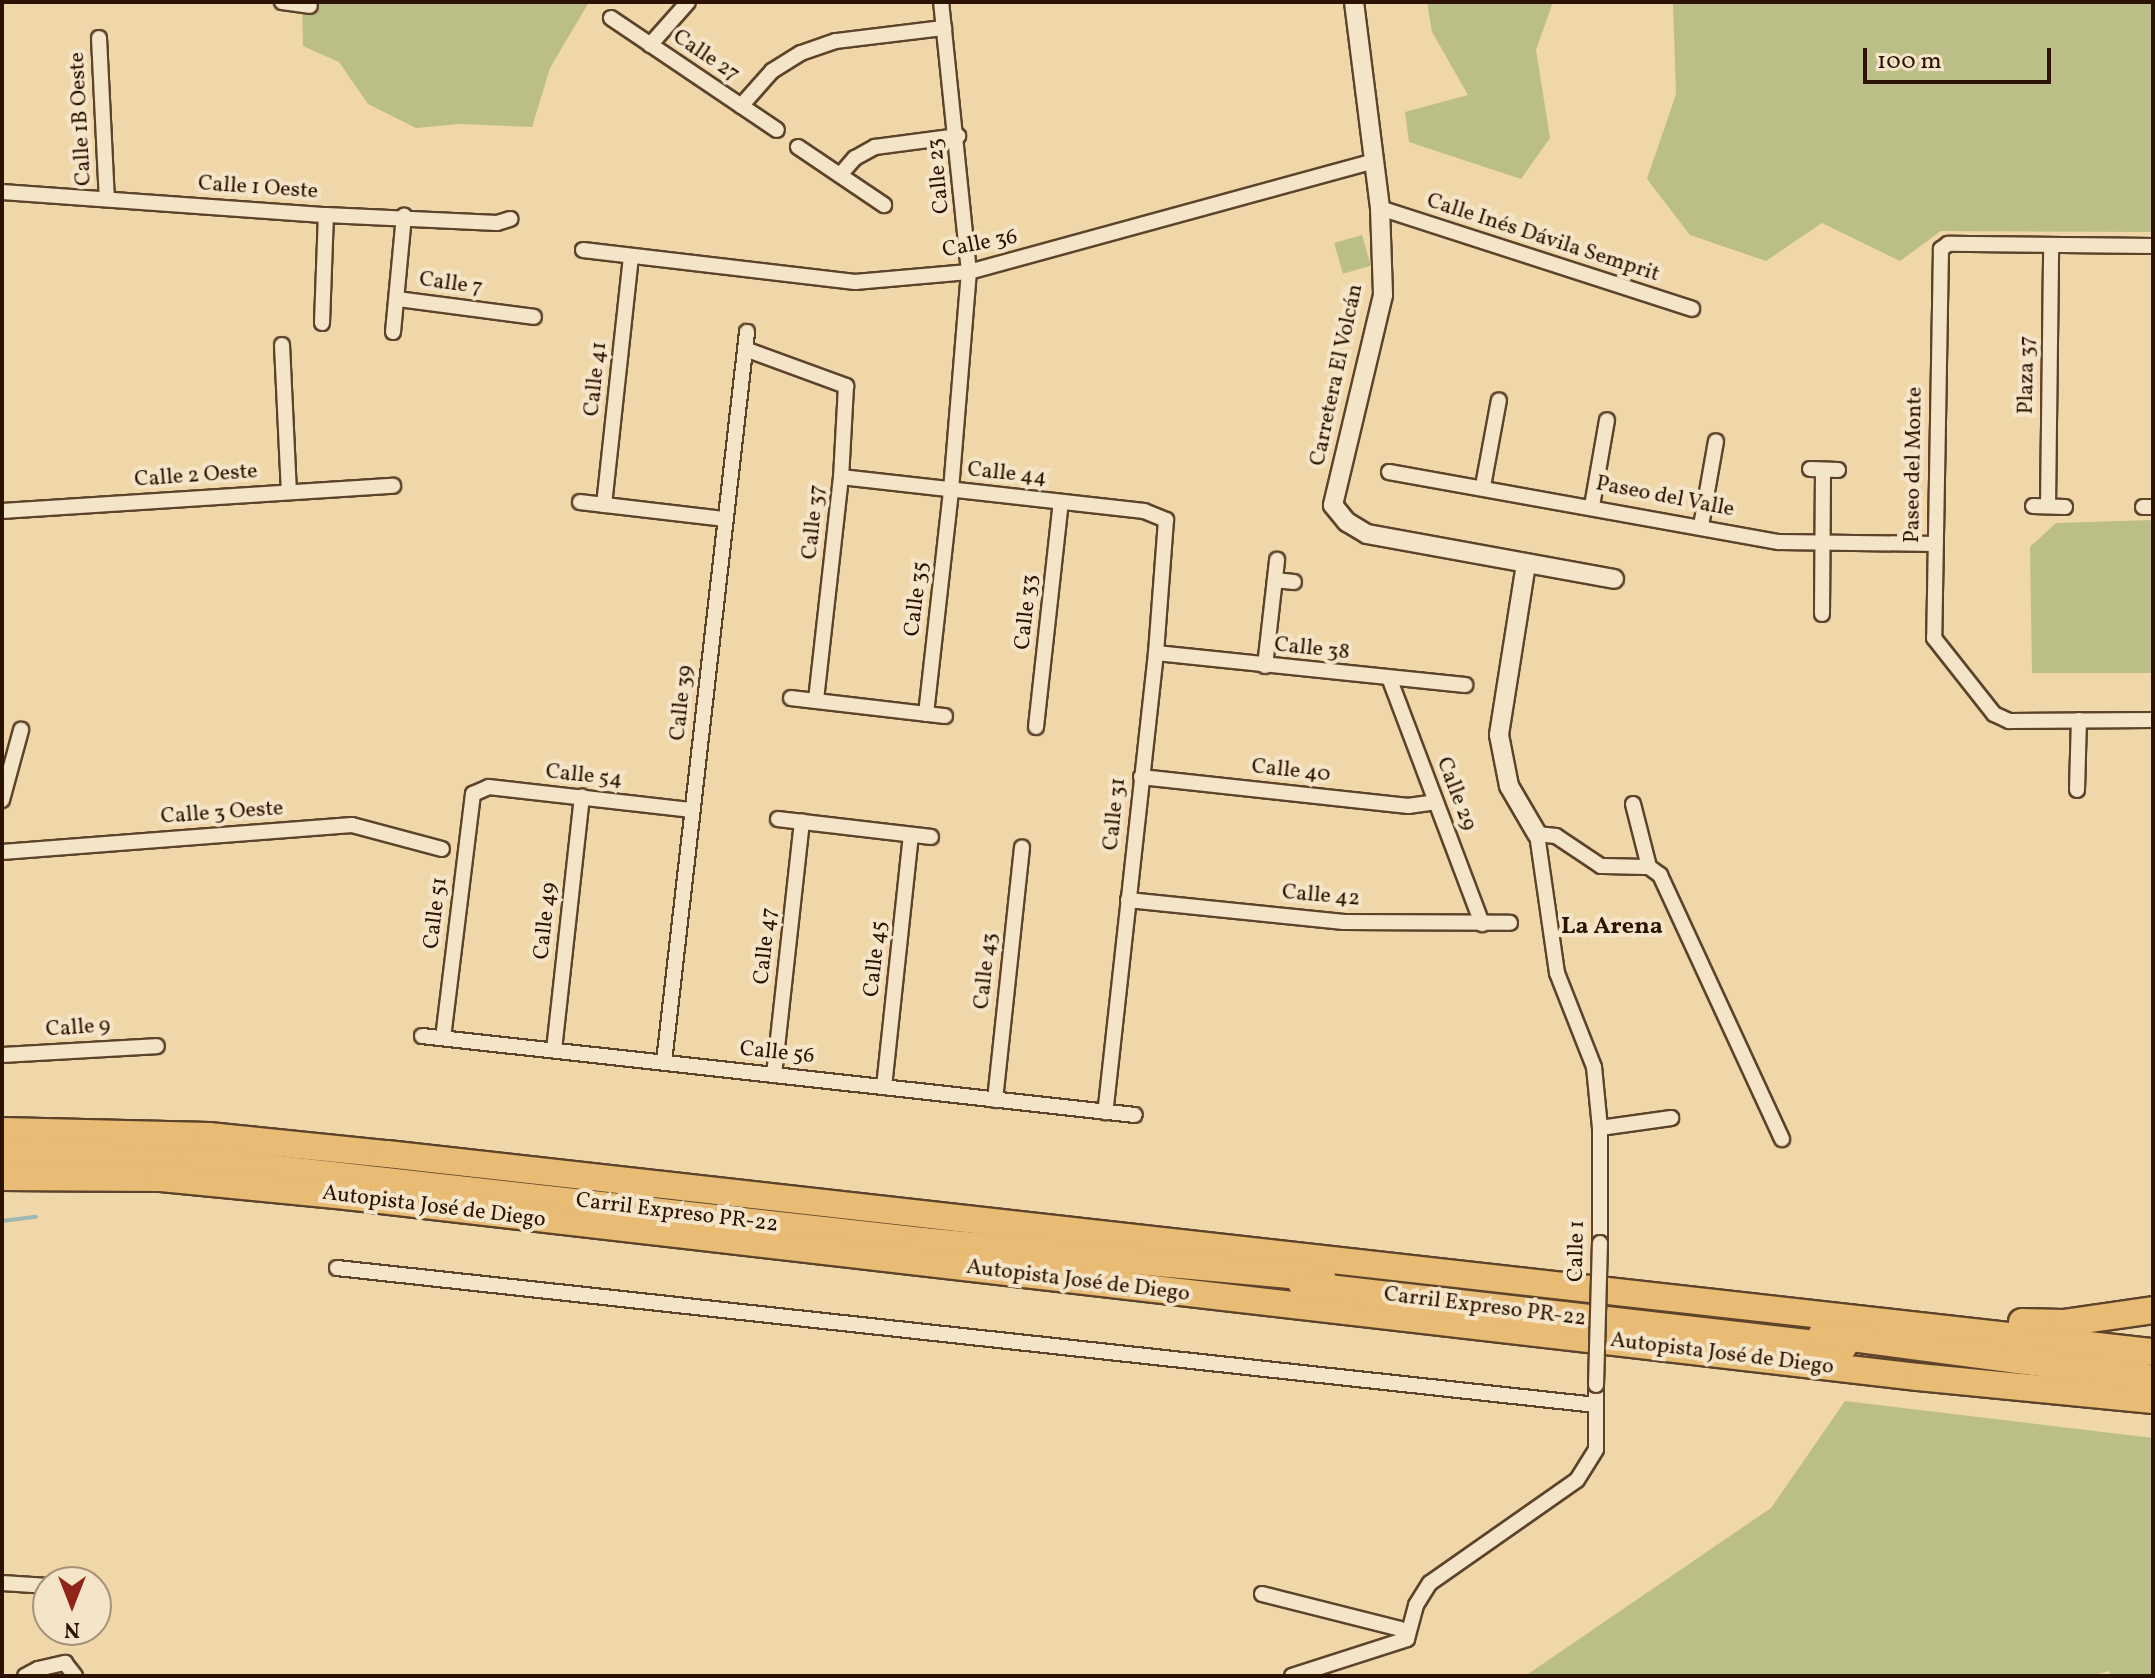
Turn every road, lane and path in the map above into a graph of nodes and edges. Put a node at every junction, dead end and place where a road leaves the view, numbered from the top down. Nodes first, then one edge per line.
1 (282, 2) edge
2 (688, 2) edge
3 (941, 2) edge
4 (1354, 2) edge
5 (310, 6) dead end
6 (611, 18) dead end
7 (944, 28) junction
8 (99, 38) dead end
9 (650, 45) junction
10 (741, 106) junction
11 (777, 130) dead end
12 (958, 136) junction
13 (798, 147) dead end
14 (1375, 161) junction
15 (840, 175) junction
16 (2, 192) edge
17 (107, 199) junction
18 (884, 205) dead end
19 (1380, 208) junction
20 (326, 215) junction
21 (404, 216) junction
22 (510, 219) dead end
23 (2051, 245) junction
24 (2153, 246) edge
25 (583, 250) dead end
26 (631, 257) junction
27 (969, 272) junction
28 (398, 299) junction
29 (1692, 309) dead end
30 (534, 317) dead end
31 (322, 323) dead end
32 (393, 332) dead end
33 (747, 332) dead end
34 (282, 345) dead end
35 (745, 349) junction
36 (1499, 400) dead end
37 (1607, 420) dead end
38 (1716, 441) dead end
39 (1823, 470) dead end
40 (1389, 472) dead end
41 (841, 477) junction
42 (393, 486) dead end
43 (1483, 486) junction
44 (951, 490) junction
45 (289, 492) junction
46 (580, 502) dead end
47 (1061, 502) junction
48 (604, 505) junction
49 (1592, 506) junction
50 (2065, 507) dead end
51 (2, 511) edge
52 (725, 519) junction
53 (1166, 520) joint
54 (1701, 526) junction
55 (1822, 543) junction
56 (1935, 544) junction
57 (1277, 560) dead end
58 (1526, 564) junction
59 (1614, 579) dead end
60 (1275, 580) junction
61 (1294, 582) dead end
62 (1822, 614) dead end
63 (1156, 653) junction
64 (1265, 666) junction
65 (1390, 680) junction
66 (1465, 685) dead end
67 (791, 698) dead end
68 (816, 701) junction
69 (926, 714) junction
70 (945, 716) dead end
71 (2079, 720) junction
72 (2153, 720) edge
73 (1036, 727) dead end
74 (21, 730) dead end
75 (1141, 777) junction
76 (2077, 790) dead end
77 (473, 794) joint
78 (582, 797) junction
79 (2, 800) edge
80 (1435, 802) junction
81 (1633, 804) dead end
82 (692, 810) junction
83 (778, 819) dead end
84 (802, 822) junction
85 (1537, 834) junction
86 (911, 835) junction
87 (931, 837) dead end
88 (1022, 847) dead end
89 (442, 849) dead end
90 (2, 852) edge
91 (1649, 867) junction
92 (1128, 900) junction
93 (1510, 923) dead end
94 (1482, 924) junction
95 (422, 1036) dead end
96 (443, 1038) junction
97 (157, 1046) dead end
98 (554, 1050) junction
99 (2, 1055) edge
100 (664, 1062) junction
101 (774, 1075) junction
102 (884, 1087) junction
103 (995, 1100) junction
104 (1105, 1112) junction
105 (1135, 1115) dead end
106 (1671, 1118) dead end
107 (1600, 1128) junction
108 (2, 1131) edge
109 (1782, 1139) dead end
110 (2, 1154) edge
111 (2, 1177) edge
112 (337, 1268) dead end
113 (2153, 1310) edge
114 (1806, 1314) junction
115 (2153, 1352) edge
116 (2150, 1385) edge
117 (1596, 1405) junction
118 (2, 1583) edge
119 (32, 1585) edge
120 (1262, 1594) dead end
121 (1407, 1639) junction
122 (25, 1676) edge
123 (75, 1676) edge
124 (1292, 1676) edge

1 - 5 street
2 - 9 street
3 - 7 street, Calle 23
4 - 14 street, Carretera El Volcán
6 - 9 street, Calle 27
7 - 10 street
7 - 12 street, Calle 23
8 - 17 street, Calle 1B Oeste
9 - 10 street, Calle 27
10 - 11 street, Calle 27
12 - 15 street
12 - 27 street, Calle 23
13 - 15 street
14 - 19 street, Carretera El Volcán
14 - 27 street, Calle 36
15 - 18 street
16 - 17 street, Calle 1 Oeste
17 - 20 street, Calle 1 Oeste
19 - 29 street, Calle Inés Dávila Semprit
19 - 58 street, Carretera El Volcán
20 - 21 street, Calle 1 Oeste
20 - 31 street
21 - 22 street, Calle 1 Oeste
21 - 28 street, Calle 7
23 - 24 street, Paseo del Monte
23 - 50 street, Plaza 37
23 - 56 street, Paseo del Monte
25 - 26 street, Calle 36
26 - 27 street, Calle 36
26 - 48 street, Calle 41
27 - 44 street, Calle 23
28 - 30 street, Calle 7
28 - 32 street
33 - 35 street, Calle 39
34 - 45 street
35 - 41 street, Calle 37
35 - 52 street, Calle 39
36 - 43 street
37 - 49 street
38 - 54 street
39 - 55 street
40 - 43 street, Paseo del Valle
41 - 44 street, Calle 44
41 - 68 street, Calle 37
42 - 45 street, Calle 2 Oeste
43 - 49 street, Paseo del Valle
44 - 47 street, Calle 44
44 - 69 street, Calle 35
45 - 51 street, Calle 2 Oeste
46 - 48 street
47 - 53 street, Calle 44
47 - 73 street, Calle 33
48 - 52 street
49 - 54 street, Paseo del Valle
52 - 82 street, Calle 39
53 - 63 street, Calle 31
54 - 55 street, Paseo del Valle
55 - 56 street, Paseo del Valle
55 - 62 street
56 - 71 street, Paseo del Monte
57 - 60 street
58 - 59 street, Carretera El Volcán
58 - 85 street
60 - 61 street
60 - 64 street
63 - 64 street, Calle 38
63 - 75 street, Calle 31
64 - 65 street, Calle 38
65 - 66 street, Calle 38
65 - 80 street, Calle 29
67 - 68 street
68 - 69 street
69 - 70 street
71 - 72 street, Paseo del Monte
71 - 76 street
74 - 79 street
75 - 80 street, Calle 40
75 - 92 street, Calle 31
77 - 78 street, Calle 54
77 - 96 street, Calle 51
78 - 82 street, Calle 54
78 - 98 street, Calle 49
80 - 94 street, Calle 29
81 - 91 street
82 - 100 street, Calle 39
83 - 84 street
84 - 86 street
84 - 101 street, Calle 47
85 - 91 street
85 - 107 street, Calle 1
86 - 87 street
86 - 102 street, Calle 45
88 - 103 street, Calle 43
89 - 90 street, Calle 3 Oeste
91 - 109 street
92 - 94 street, Calle 42
92 - 104 street, Calle 31
93 - 94 street, Calle 42
95 - 96 street, Calle 56
96 - 98 street, Calle 56
97 - 99 street, Calle 9
98 - 100 street, Calle 56
100 - 101 street, Calle 56
101 - 102 street, Calle 56
102 - 103 street, Calle 56
103 - 104 street, Calle 56
104 - 105 street, Calle 56
106 - 107 street
107 - 117 street, Calle 1, bridge
108 - 114 highway, Autopista José de Diego
110 - 116 highway, Carril Expreso PR-22
111 - 116 highway, Autopista José de Diego
112 - 117 street
113 - 114 highway
114 - 115 highway, Autopista José de Diego
117 - 121 street, Calle 1
118 - 119 street
120 - 121 street
121 - 124 street
122 - 123 street

